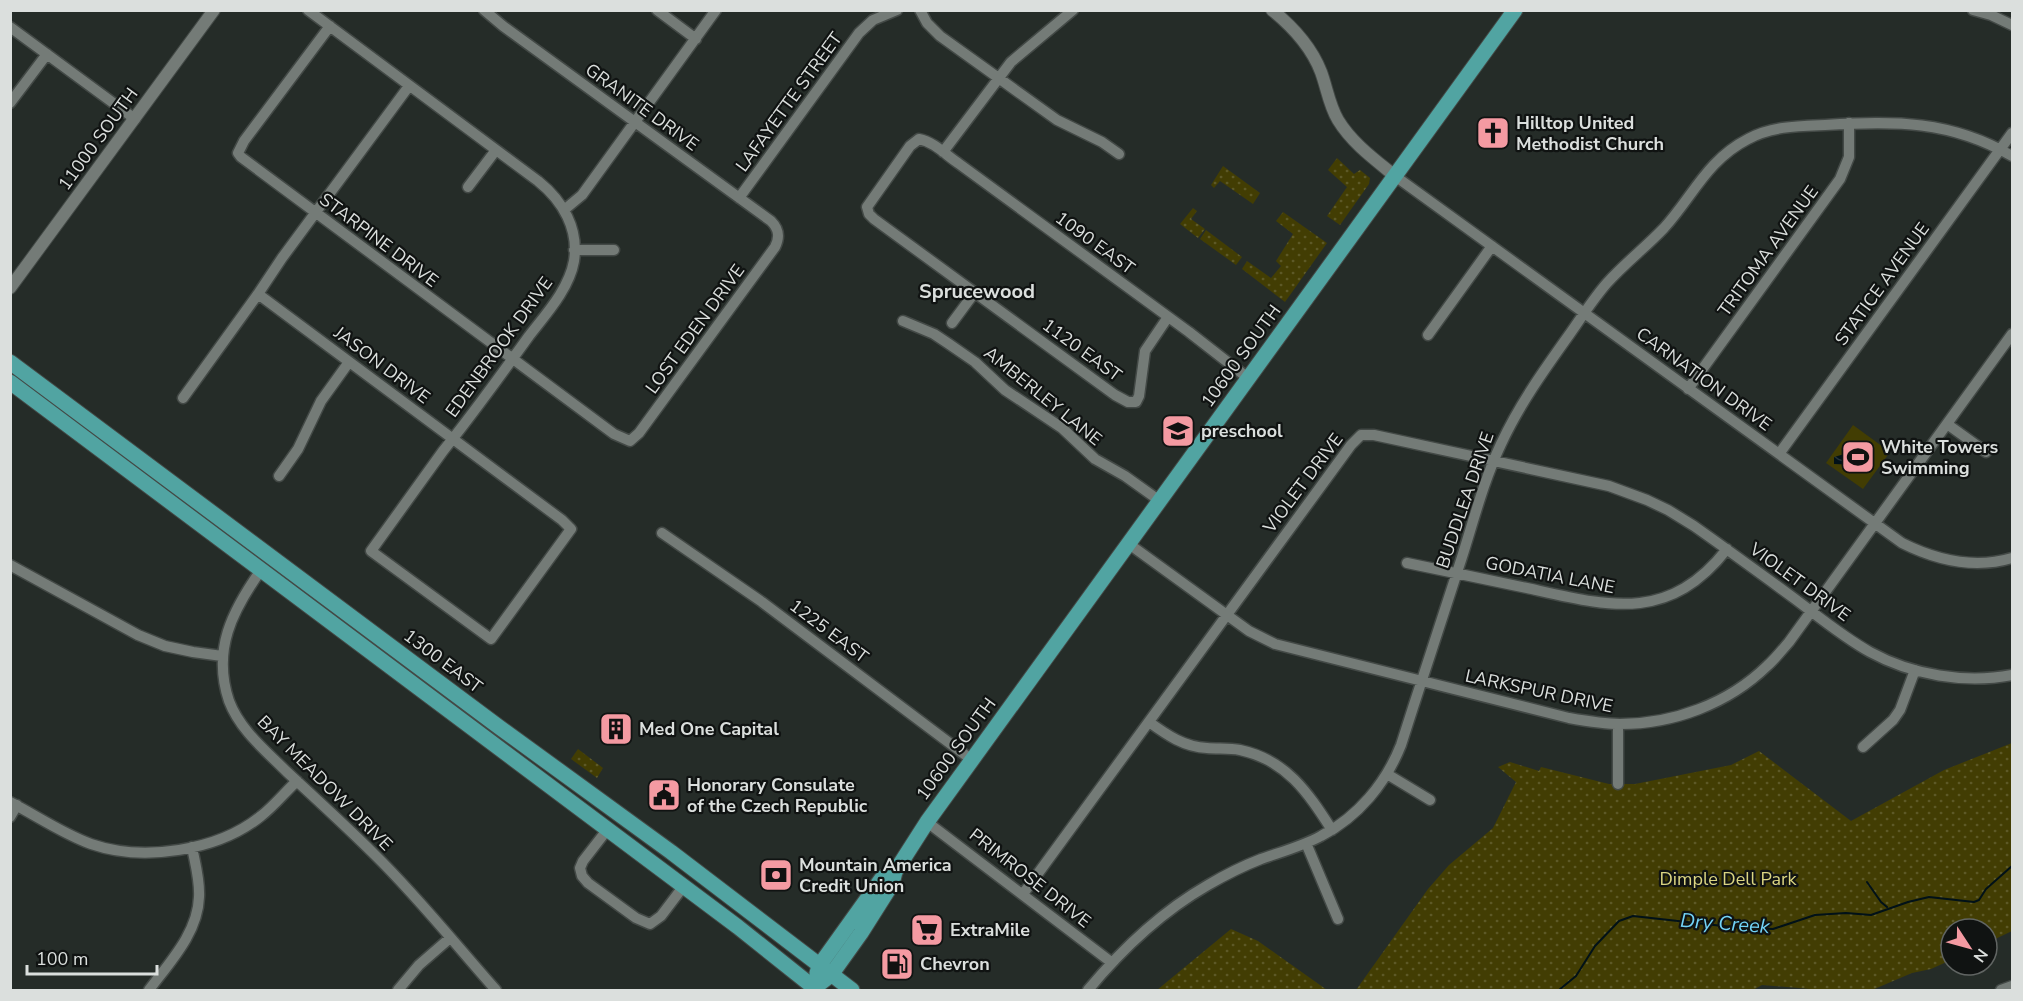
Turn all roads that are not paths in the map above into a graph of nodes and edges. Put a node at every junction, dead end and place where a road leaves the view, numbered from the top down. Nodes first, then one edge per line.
1 (214, 10) edge
2 (308, 10) edge
3 (484, 10) edge
4 (657, 10) edge
5 (716, 10) edge
6 (897, 10) edge
7 (920, 10) edge
8 (1073, 10) edge
9 (1272, 10) edge
10 (1515, 10) edge
11 (1973, 10) edge
12 (880, 13) edge
13 (2013, 25) edge
14 (330, 26) junction
15 (10, 27) edge
16 (696, 39) junction
17 (47, 54) junction
18 (998, 78) junction
19 (410, 86) junction
20 (10, 103) edge
21 (135, 118) junction
22 (635, 122) junction
23 (1849, 123) junction
24 (2013, 133) edge
25 (2001, 149) junction
26 (496, 150) junction
27 (943, 152) junction
28 (1119, 154) dead end
29 (2013, 156) edge
30 (1395, 176) junction
31 (468, 187) dead end
32 (739, 198) junction
33 (564, 210) junction
34 (867, 211) joint
35 (315, 213) junction
36 (778, 232) joint
37 (1492, 246) junction
38 (574, 250) junction
39 (614, 250) dead end
40 (10, 288) edge
41 (975, 292) junction
42 (258, 294) junction
43 (1585, 312) junction
44 (1168, 317) junction
45 (903, 321) dead end
46 (952, 323) dead end
47 (2013, 334) edge
48 (1428, 335) dead end
49 (513, 359) junction
50 (10, 362) edge
51 (349, 362) junction
52 (1248, 378) junction
53 (10, 382) edge
54 (1688, 388) junction
55 (183, 398) dead end
56 (1947, 424) junction
57 (453, 439) junction
58 (630, 441) joint
59 (1986, 452) dead end
60 (1779, 454) junction
61 (1493, 461) junction
62 (279, 476) dead end
63 (1160, 501) junction
64 (1875, 524) junction
65 (662, 533) dead end
66 (1129, 544) junction
67 (1727, 549) junction
68 (2013, 558) edge
69 (1407, 563) dead end
70 (10, 565) edge
71 (261, 570) junction
72 (1457, 573) junction
73 (342, 609) junction
74 (1811, 611) junction
75 (1227, 615) junction
76 (491, 639) joint
77 (222, 656) junction
78 (1915, 670) junction
79 (2013, 675) edge
80 (1422, 681) junction
81 (1149, 722) junction
82 (1618, 724) junction
83 (1863, 747) dead end
84 (972, 760) junction
85 (1387, 774) junction
86 (297, 781) junction
87 (1618, 784) dead end
88 (1430, 800) dead end
89 (14, 803) edge
90 (10, 817) edge
91 (927, 822) junction
92 (607, 830) junction
93 (1332, 830) junction
94 (1306, 843) junction
95 (192, 846) junction
96 (683, 886) junction
97 (1023, 894) junction
98 (1338, 919) dead end
99 (450, 938) junction
100 (1111, 962) junction
101 (825, 970) junction
102 (2013, 986) edge
103 (815, 989) edge
104 (149, 990) edge
105 (398, 990) edge
106 (496, 990) edge
107 (852, 990) edge
108 (1088, 990) edge
109 (2001, 990) edge

1 - 21 street, 11000 SOUTH
2 - 14 street, EDENBROOK DRIVE
3 - 22 street, GRANITE DRIVE
4 - 16 street
5 - 16 street
6 - 12 street, LAFAYETTE STREET
7 - 18 street
8 - 18 street
9 - 30 street
10 - 30 main road, 10600 SOUTH
11 - 13 street
12 - 32 street, LAFAYETTE STREET
14 - 19 street, EDENBROOK DRIVE
14 - 35 street, STARPINE DRIVE
15 - 17 street
16 - 22 street
17 - 20 street
17 - 21 street
18 - 27 street
18 - 28 street
19 - 26 street, EDENBROOK DRIVE
19 - 35 street
21 - 40 street, 11000 SOUTH
22 - 32 street, GRANITE DRIVE
22 - 33 street
23 - 25 street, BUDDLEA DRIVE
23 - 43 street, BUDDLEA DRIVE
23 - 54 street, TRITOMA AVENUE
24 - 25 street, STATICE AVENUE
25 - 29 street, BUDDLEA DRIVE
25 - 60 street, STATICE AVENUE
26 - 31 street
26 - 33 street, EDENBROOK DRIVE
27 - 34 street, 1090 EAST
27 - 44 street, 1090 EAST
30 - 37 street, CARNATION DRIVE
30 - 52 main road, 10600 SOUTH
32 - 36 street, GRANITE DRIVE
33 - 38 street, EDENBROOK DRIVE
34 - 41 street, 1120 EAST
35 - 42 street
35 - 49 street, STARPINE DRIVE
36 - 58 street, LOST EDEN DRIVE
37 - 43 street, CARNATION DRIVE
37 - 48 street
38 - 39 street
38 - 49 street, EDENBROOK DRIVE
41 - 44 street, 1120 EAST
41 - 46 street
42 - 51 street, JASON DRIVE
42 - 55 street
43 - 54 street, CARNATION DRIVE
43 - 61 street, BUDDLEA DRIVE
44 - 52 street, 1090 EAST
45 - 63 street, AMBERLEY LANE
47 - 56 street, LARKSPUR DRIVE
49 - 57 street, EDENBROOK DRIVE
49 - 58 street, STARPINE DRIVE
50 - 73 main road, 1300 EAST
51 - 57 street, JASON DRIVE
51 - 62 street
52 - 63 main road, 10600 SOUTH
53 - 71 main road, 1300 EAST
54 - 60 street, CARNATION DRIVE
56 - 59 street
56 - 64 street, LARKSPUR DRIVE
57 - 76 street, JASON DRIVE
57 - 76 street, EDENBROOK DRIVE
60 - 64 street, CARNATION DRIVE
61 - 67 street, VIOLET DRIVE
61 - 72 street, BUDDLEA DRIVE
61 - 75 street, VIOLET DRIVE
63 - 66 main road, 10600 SOUTH
64 - 68 street, CARNATION DRIVE
64 - 74 street, LARKSPUR DRIVE
65 - 84 street, 1225 EAST
66 - 75 street, LARKSPUR DRIVE
66 - 84 main road, 10600 SOUTH
67 - 72 street, GODATIA LANE
67 - 74 street, VIOLET DRIVE
69 - 72 street, GODATIA LANE
70 - 77 street
71 - 73 main road
71 - 77 street, BAY MEADOW DRIVE
71 - 92 main road, 1300 EAST
72 - 80 street, BUDDLEA DRIVE
73 - 101 main road, 1300 EAST
74 - 78 street, VIOLET DRIVE
74 - 82 street, LARKSPUR DRIVE
75 - 80 street, LARKSPUR DRIVE
75 - 81 street, VIOLET DRIVE
77 - 86 street, BAY MEADOW DRIVE
78 - 79 street, VIOLET DRIVE
78 - 83 street
80 - 82 street, LARKSPUR DRIVE
80 - 85 street, BUDDLEA DRIVE
81 - 93 street
81 - 97 street, VIOLET DRIVE
82 - 87 street
84 - 91 main road, 10600 SOUTH
85 - 88 street
85 - 93 street, BUDDLEA DRIVE
86 - 95 street
86 - 99 street, BAY MEADOW DRIVE
89 - 90 street
89 - 95 street
91 - 97 street, PRIMROSE DRIVE
91 - 101 main road, 10600 SOUTH
92 - 96 main road, 1300 EAST
92 - 96 street
93 - 94 street, BUDDLEA DRIVE
94 - 98 street
94 - 100 street, BUDDLEA DRIVE
95 - 104 street
96 - 103 main road, 1300 EAST
97 - 100 street, PRIMROSE DRIVE
99 - 105 street
99 - 106 street, BAY MEADOW DRIVE
100 - 108 street, BUDDLEA DRIVE
101 - 103 main road, 10600 SOUTH
101 - 107 main road, 1300 EAST
102 - 109 street

